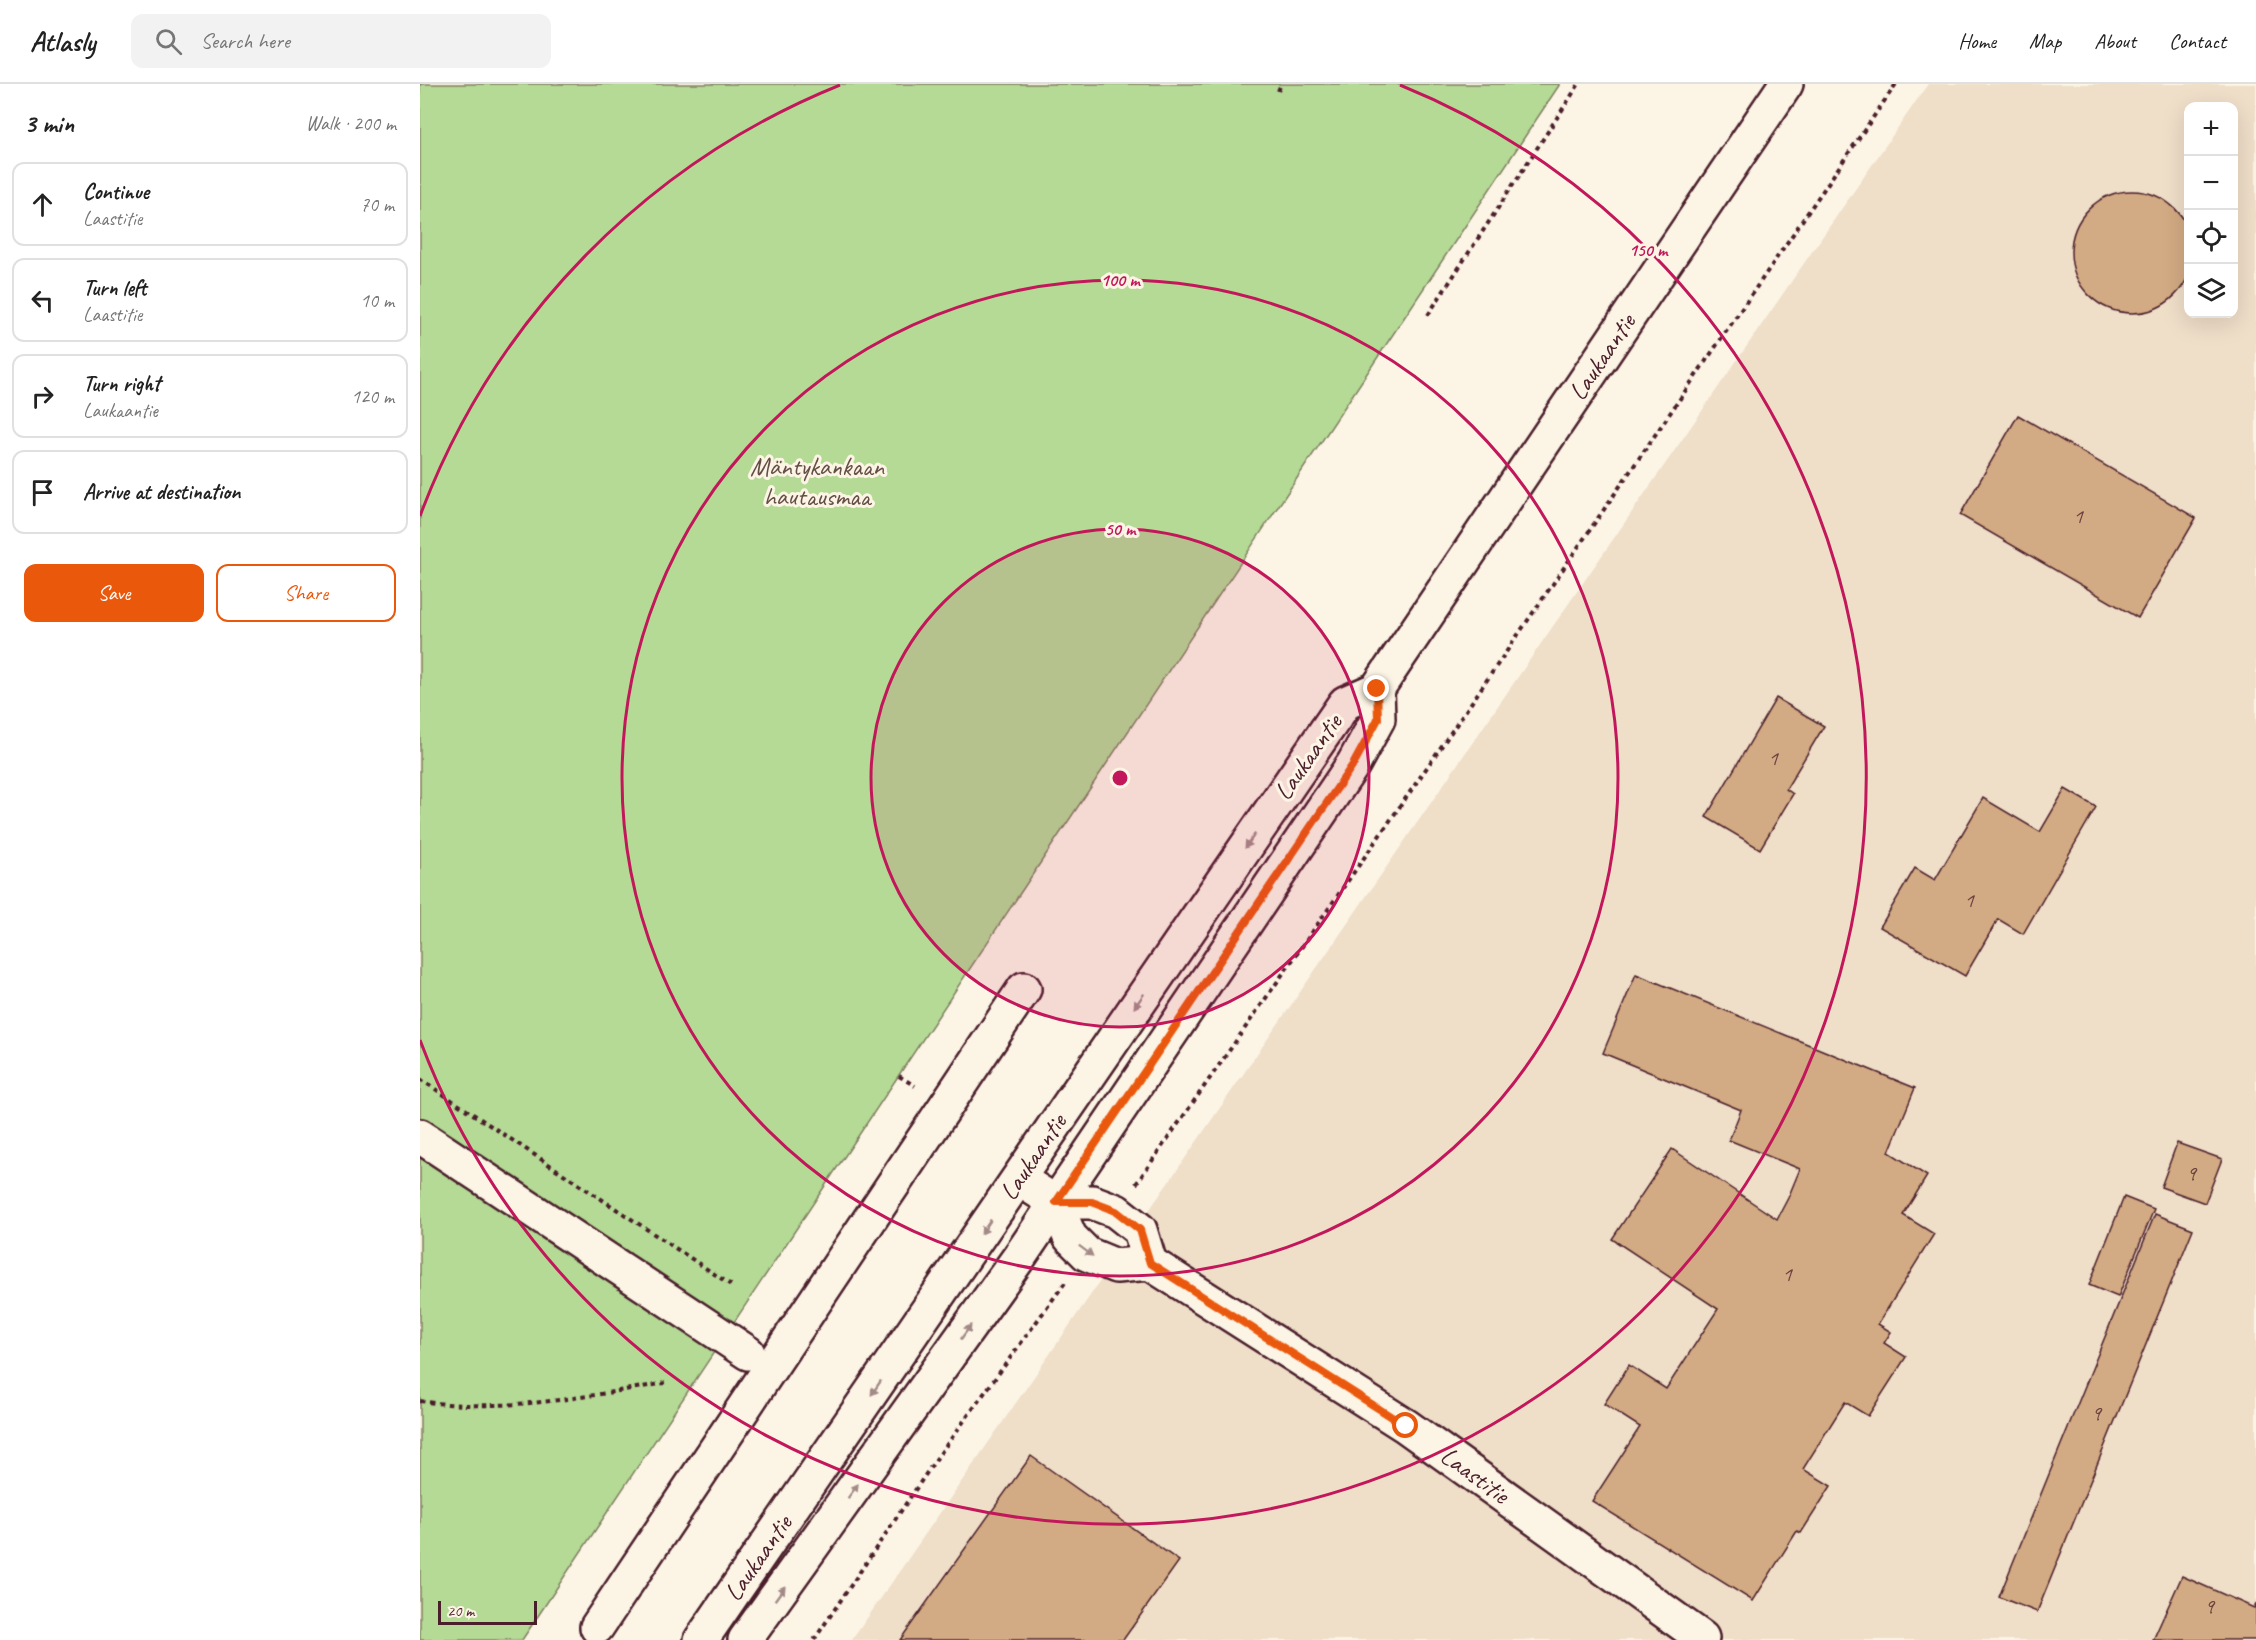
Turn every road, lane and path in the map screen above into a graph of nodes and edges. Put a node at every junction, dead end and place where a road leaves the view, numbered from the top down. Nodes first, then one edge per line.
1 (1281, 84) edge
2 (1579, 84) edge
3 (1786, 84) edge
4 (1896, 84) edge
5 (1278, 91) dead end
6 (1428, 315) dead end
7 (1377, 689) junction
8 (1024, 989) dead end
9 (899, 1076) dead end
10 (420, 1079) edge
11 (915, 1086) dead end
12 (420, 1136) edge
13 (1018, 1179) junction
14 (1056, 1202) junction
15 (1116, 1211) junction
16 (1086, 1254) junction
17 (1150, 1263) junction
18 (730, 1285) dead end
19 (748, 1353) dead end
20 (665, 1383) dead end
21 (421, 1402) edge
22 (597, 1627) dead end
23 (1702, 1638) dead end
24 (701, 1640) edge
25 (746, 1640) edge
26 (814, 1640) edge

1 - 5 path
2 - 6 path
3 - 7 main road, Laukaantie
4 - 15 path
7 -> 13 main road, Laukaantie
7 - 14 main road, Laukaantie
8 - 22 main road
9 - 11 path
10 - 18 path
12 - 19 main road
13 - 14 main road
13 -> 24 main road, Laukaantie
14 - 15 main road
14 -> 16 main road
25 -> 14 main road, Laukaantie
15 - 17 main road
16 - 17 main road
16 - 26 path
17 - 23 main road, Laastitie
20 - 21 path

